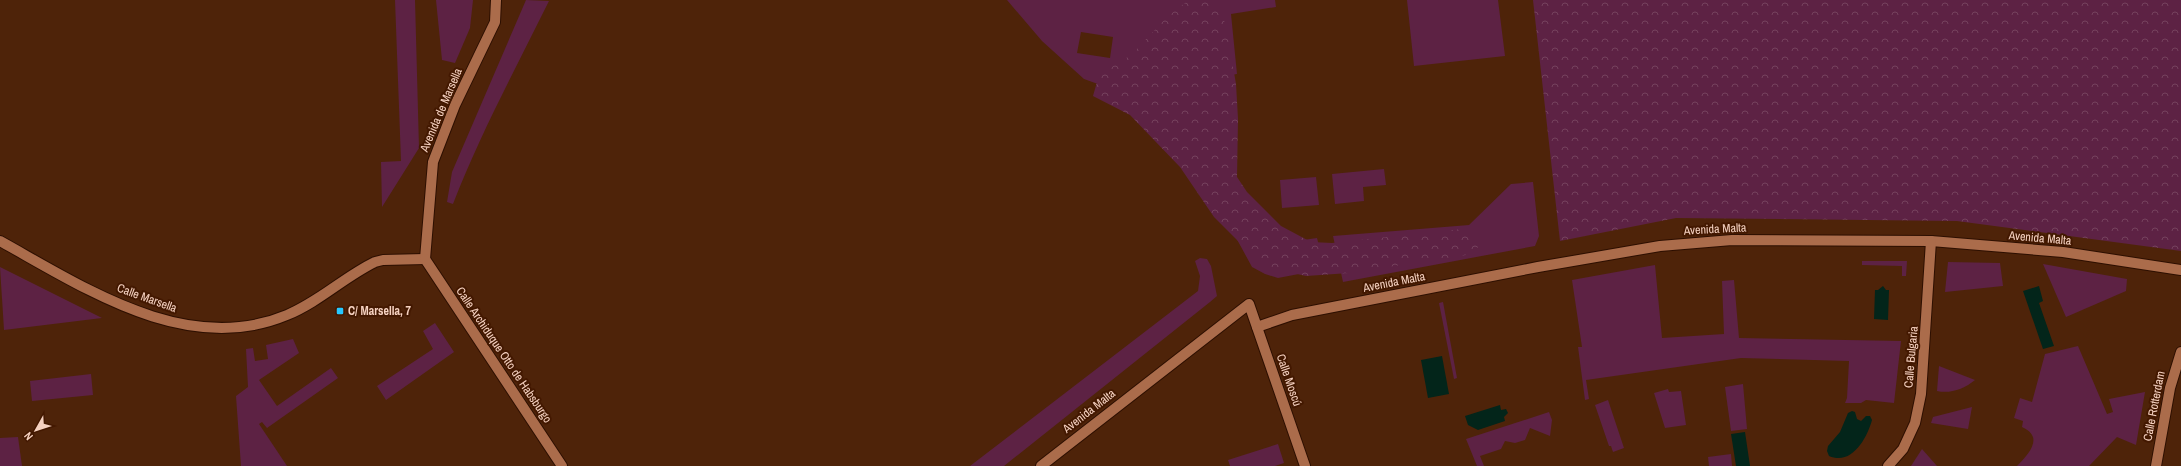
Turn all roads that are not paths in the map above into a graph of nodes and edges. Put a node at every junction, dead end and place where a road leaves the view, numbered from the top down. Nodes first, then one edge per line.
1 (496, 0) edge
2 (0, 241) edge
3 (1931, 241) junction
4 (424, 259) junction
5 (2181, 270) edge
6 (1248, 304) joint
7 (1257, 327) junction
8 (2181, 352) edge
9 (562, 466) edge
10 (1041, 466) edge
11 (1305, 466) edge
12 (1888, 466) edge
13 (2156, 466) edge

1 - 4 street, Avenida de Marsella
2 - 4 street, Calle Marsella
3 - 5 street, Avenida Malta
3 - 7 street, Avenida Malta
3 - 12 street, Calle Bulgaria
4 - 9 street, Calle Archiduque Otto de Habsburgo
6 - 7 street, Calle Moscú
6 - 10 street, Avenida Malta
7 - 11 street, Calle Moscú
8 - 13 street, Calle Rotterdam

